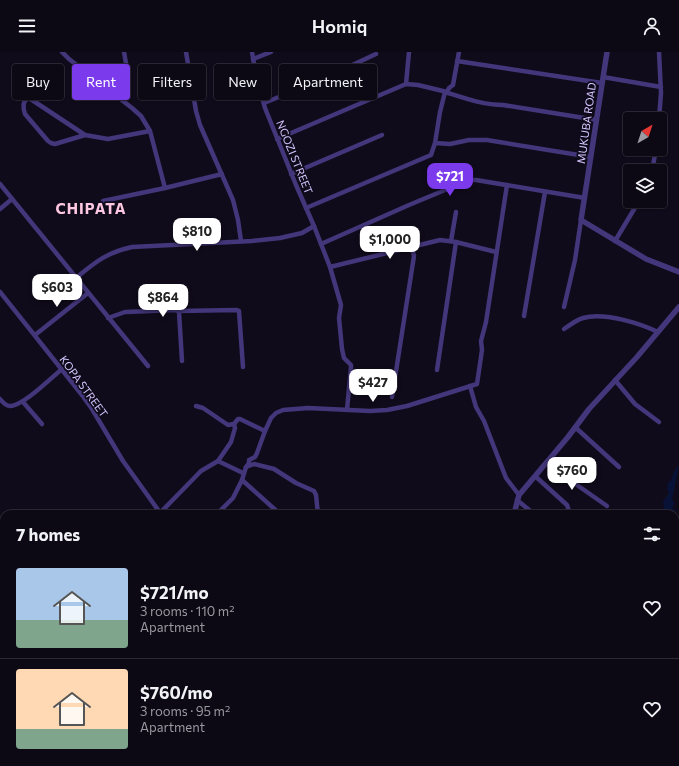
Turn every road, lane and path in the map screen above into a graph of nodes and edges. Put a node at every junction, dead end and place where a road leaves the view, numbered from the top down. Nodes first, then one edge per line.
1 (62, 52) edge
2 (124, 52) edge
3 (186, 52) edge
4 (252, 52) edge
5 (271, 52) edge
6 (409, 52) edge
7 (459, 52) edge
8 (607, 52) edge
9 (659, 52) edge
10 (376, 54) dead end
11 (253, 59) junction
12 (457, 61) junction
13 (75, 64) edge
14 (126, 64) edge
15 (602, 80) junction
16 (406, 84) junction
17 (661, 87) junction
18 (446, 92) junction
19 (121, 100) edge
20 (264, 103) junction
21 (659, 112) edge
22 (597, 120) junction
23 (150, 130) junction
24 (85, 135) junction
25 (382, 135) dead end
26 (277, 139) junction
27 (435, 143) junction
28 (591, 157) junction
29 (222, 174) junction
30 (291, 174) junction
31 (0, 184) edge
32 (507, 185) junction
33 (165, 188) junction
34 (545, 192) junction
35 (585, 198) junction
36 (12, 199) junction
37 (103, 201) dead end
38 (306, 208) junction
39 (635, 208) edge
40 (0, 209) edge
41 (456, 212) dead end
42 (581, 220) junction
43 (314, 226) junction
44 (241, 241) junction
45 (453, 241) junction
46 (615, 241) junction
47 (321, 244) junction
48 (408, 247) junction
49 (496, 252) junction
50 (330, 267) junction
51 (679, 272) edge
52 (76, 278) junction
53 (0, 292) edge
54 (88, 293) junction
55 (564, 307) dead end
56 (679, 307) edge
57 (178, 311) junction
58 (524, 316) dead end
59 (108, 318) junction
60 (564, 329) dead end
61 (658, 332) junction
62 (35, 335) junction
63 (182, 361) dead end
64 (148, 366) dead end
65 (243, 367) dead end
66 (62, 369) junction
67 (437, 370) dead end
68 (615, 380) junction
69 (470, 386) junction
70 (392, 397) dead end
71 (0, 399) edge
72 (23, 402) junction
73 (196, 406) dead end
74 (347, 410) junction
75 (659, 422) dead end
76 (42, 424) dead end
77 (234, 424) junction
78 (575, 427) junction
79 (265, 430) junction
80 (550, 459) junction
81 (218, 461) junction
82 (246, 467) junction
83 (619, 467) dead end
84 (243, 473) junction
85 (535, 476) junction
86 (242, 480) junction
87 (518, 497) junction
88 (607, 506) dead end
89 (159, 510) edge
90 (164, 510) edge
91 (222, 510) edge
92 (276, 510) edge
93 (318, 510) edge
94 (515, 510) edge
95 (530, 510) edge
96 (569, 510) edge

1 - 13 street
2 - 14 street
3 - 29 street
4 - 11 street, NGOZI STREET
5 - 11 street
6 - 16 street
7 - 12 street
8 - 15 street, MUKUBA ROAD
9 - 17 street
10 - 20 street
11 - 20 street, NGOZI STREET
12 - 15 street
12 - 18 street
15 - 17 street
15 - 22 street, MUKUBA ROAD
16 - 18 street
16 - 26 street
17 - 21 street
18 - 22 street
18 - 27 street
19 - 23 street
20 - 26 street, NGOZI STREET
22 - 28 street, MUKUBA ROAD
23 - 24 street
23 - 33 street
24 - 24 street
25 - 30 street
26 - 30 street, NGOZI STREET
27 - 28 street
27 - 38 street
28 - 35 street, MUKUBA ROAD
29 - 33 street
29 - 44 street
30 - 38 street, NGOZI STREET
31 - 36 street
32 - 34 street
32 - 47 street
32 - 49 street
33 - 37 street
34 - 35 street
34 - 58 street
35 - 42 street, MUKUBA ROAD
36 - 40 street
36 - 52 street
38 - 43 street, NGOZI STREET
39 - 46 street
41 - 45 street
42 - 46 street
42 - 55 street
43 - 44 street
43 - 47 street, NGOZI STREET
44 - 52 street
45 - 48 street
45 - 49 street
45 - 67 street
46 - 51 street
47 - 50 street, NGOZI STREET
48 - 50 street
48 - 70 street
49 - 69 street
50 - 74 street, NGOZI STREET
52 - 54 street
53 - 62 street, KOPA STREET
54 - 59 street
54 - 62 street
56 - 61 street
57 - 59 street
57 - 63 street
57 - 65 street
59 - 64 street
60 - 61 street
61 - 68 street
62 - 66 street, KOPA STREET
66 - 72 street
66 - 89 street, KOPA STREET
68 - 75 street
68 - 78 street
69 - 74 street
69 - 87 street
71 - 72 street
72 - 76 street
73 - 77 street
74 - 79 street
77 - 79 street
77 - 81 street
78 - 80 street
78 - 83 street
79 - 82 street
80 - 85 street
80 - 88 street
81 - 84 street
81 - 90 street
82 - 84 street
82 - 93 street
84 - 86 street
85 - 87 street
85 - 96 street
86 - 91 street
86 - 92 street
87 - 94 street
87 - 95 street

